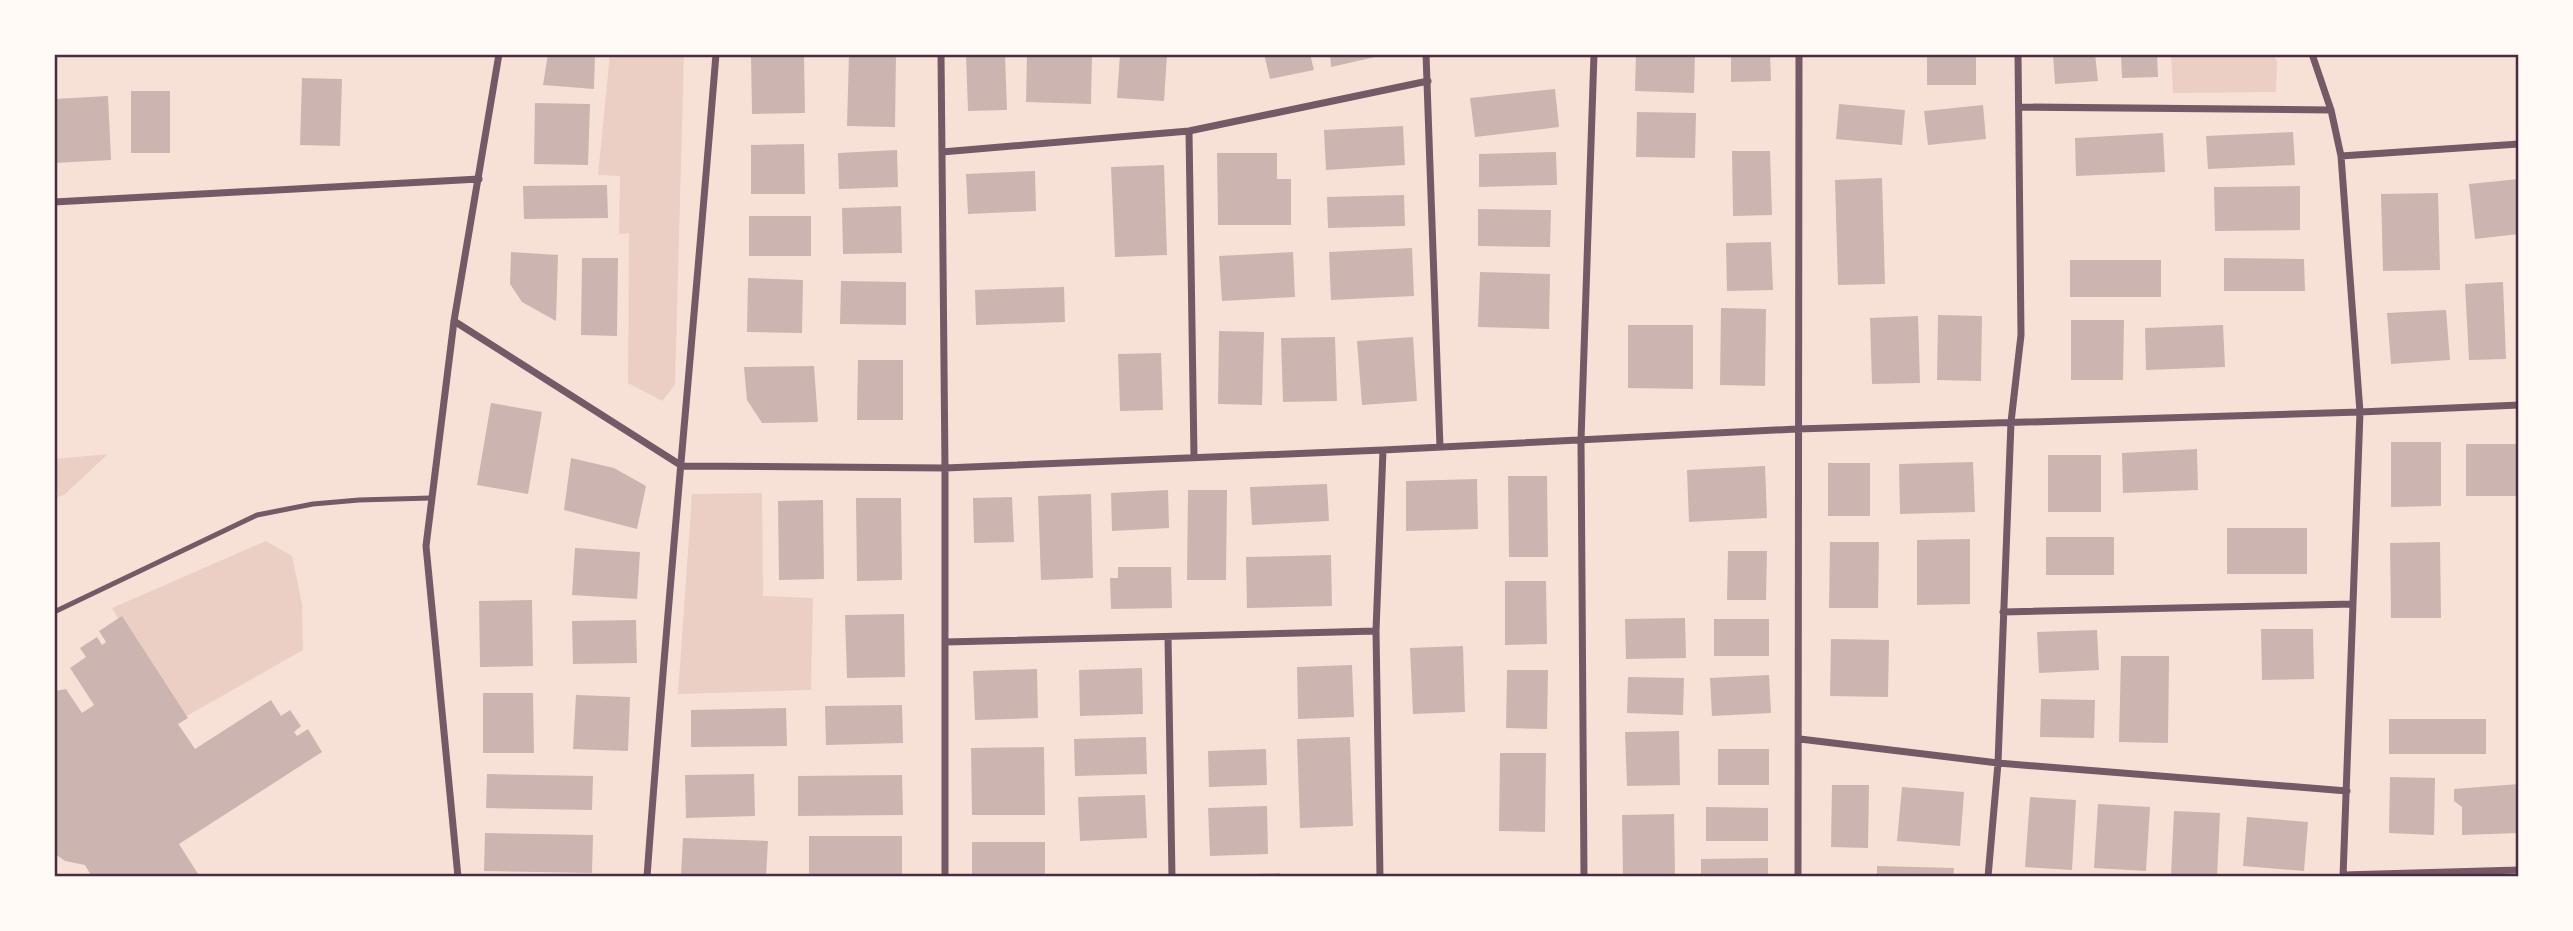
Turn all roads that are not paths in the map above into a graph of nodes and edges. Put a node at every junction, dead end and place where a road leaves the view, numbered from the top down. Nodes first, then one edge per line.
1 (499, 54) edge
2 (716, 54) edge
3 (940, 54) edge
4 (1426, 54) edge
5 (1594, 54) edge
6 (1799, 54) edge
7 (2018, 54) edge
8 (2312, 54) edge
9 (1428, 81) junction
10 (2020, 107) junction
11 (2331, 110) junction
12 (1189, 131) junction
13 (2519, 144) edge
14 (942, 152) junction
15 (2341, 156) junction
16 (479, 179) junction
17 (54, 202) edge
18 (453, 321) junction
19 (2519, 405) edge
20 (2360, 412) junction
21 (2011, 422) junction
22 (1797, 429) junction
23 (1581, 440) junction
24 (1440, 447) junction
25 (1383, 450) junction
26 (1194, 457) junction
27 (682, 466) junction
28 (945, 468) junction
29 (431, 498) junction
30 (2353, 604) junction
31 (54, 612) edge
32 (2003, 612) junction
33 (1376, 631) junction
34 (1168, 637) junction
35 (945, 642) junction
36 (1800, 740) junction
37 (1998, 763) junction
38 (2347, 791) junction
39 (2519, 870) edge
40 (2343, 876) edge
41 (458, 877) edge
42 (647, 877) edge
43 (945, 877) edge
44 (1172, 877) edge
45 (1380, 877) edge
46 (1584, 877) edge
47 (1798, 877) edge
48 (1988, 877) edge

1 - 16 street
2 - 27 street
3 - 14 street
4 - 9 street
5 - 23 street
6 - 22 street
7 - 10 street
8 - 11 street
9 - 12 street
9 - 24 street
10 - 11 street
10 - 21 street
11 - 15 street
12 - 14 street
12 - 26 street
13 - 15 street
14 - 28 street
15 - 20 street
16 - 17 street
16 - 18 street
18 - 27 street
18 - 29 street
19 - 20 street
20 - 21 street
20 - 30 street
21 - 22 street
21 - 32 street
22 - 23 street
22 - 36 street
23 - 24 street
23 - 46 street
24 - 25 street
25 - 26 street
25 - 33 street
26 - 28 street
27 - 28 street
27 - 42 street
28 - 35 street
29 - 31 lane
29 - 41 street
30 - 32 street
30 - 38 street
32 - 37 street
33 - 34 street
33 - 45 street
34 - 35 street
34 - 44 street
35 - 43 street
36 - 37 street
36 - 47 street
37 - 38 street
37 - 48 street
38 - 40 street
39 - 40 street

